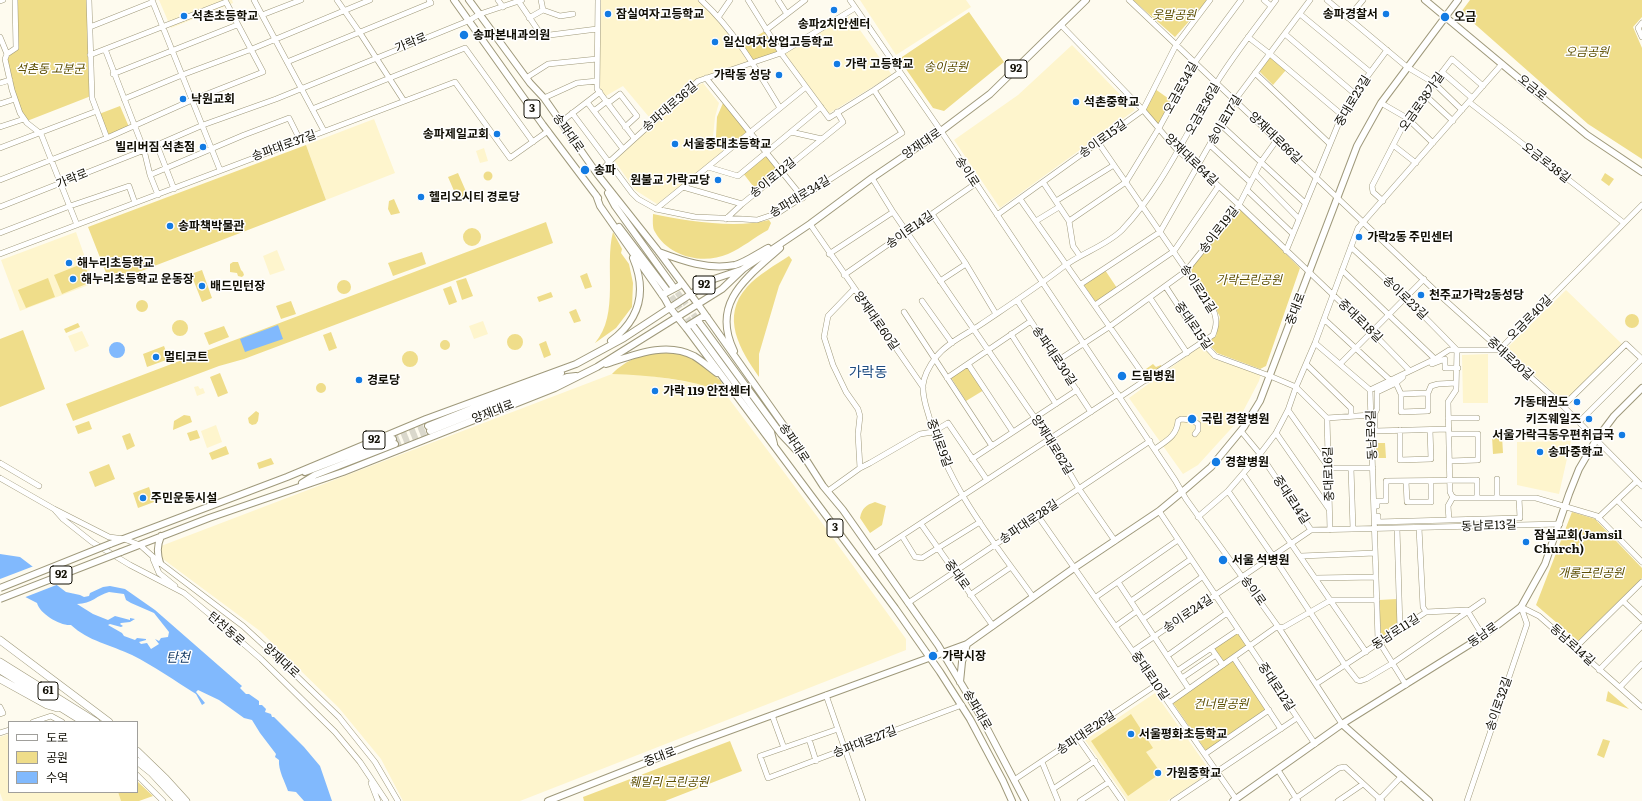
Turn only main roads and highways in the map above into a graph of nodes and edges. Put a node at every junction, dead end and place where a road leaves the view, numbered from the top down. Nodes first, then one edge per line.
1 (454, 0) edge
2 (469, 0) edge
3 (1086, 0) edge
4 (1425, 0) edge
5 (1458, 0) edge
6 (1446, 17) junction
7 (1642, 172) edge
8 (598, 175) junction
9 (596, 195) junction
10 (794, 234) junction
11 (628, 246) junction
12 (659, 252) junction
13 (743, 269) junction
14 (682, 283) junction
15 (672, 285) tunnel mouth
16 (664, 292) junction
17 (691, 294) junction
18 (697, 303) junction
19 (670, 308) junction
20 (677, 316) junction
21 (706, 317) junction
22 (687, 329) junction
23 (596, 354) junction
24 (576, 364) junction
25 (597, 367) junction
26 (742, 368) junction
27 (583, 375) junction
28 (726, 381) junction
29 (1642, 388) edge
30 (776, 448) junction
31 (803, 457) junction
32 (287, 477) junction
33 (290, 489) junction
34 (161, 536) junction
35 (160, 563) road end
36 (0, 588) edge
37 (0, 599) edge
38 (0, 640) edge
39 (967, 644) junction
40 (942, 653) junction
41 (929, 657) junction
42 (0, 662) edge
43 (0, 670) edge
44 (0, 679) edge
45 (960, 682) junction
46 (69, 712) junction
47 (82, 721) edge
48 (94, 721) edge
49 (107, 721) edge
50 (1342, 724) junction
51 (139, 752) edge
52 (138, 762) edge
53 (557, 799) edge
54 (1234, 800) edge
55 (178, 801) edge
56 (186, 801) edge
57 (548, 801) edge
58 (1012, 801) edge
59 (1025, 801) edge
60 (1429, 801) edge

1 - 9 main road, 송파대로 / 3
2 - 8 main road, 송파대로 / 3
3 - 10 main road, 양재대로 / 92
4 - 6 main road, 오금로
5 - 6 main road, 중대로
6 - 7 main road, 오금로
6 - 39 main road, 중대로
8 - 12 main road, 송파대로
8 - 15 main road, 3
9 - 11 main road
9 - 16 main road, 3
10 - 12 main road
10 - 13 main road, 양재대로 / 92
10 - 26 main road
11 - 16 main road
11 - 23 main road
12 - 14 main road, 송파대로
13 - 17 main road, 양재대로 / 92
13 - 18 main road, 양재대로 / 92
14 - 16 main road
14 - 17 main road, 송파대로
16 - 19 main road
17 - 18 main road, 송파대로
17 - 19 main road, 양재대로 / 92
18 - 20 main road, 양재대로 / 92
18 - 21 main road, 송파대로
19 - 20 main road
19 - 23 main road, 양재대로 / 92
20 - 22 main road
20 - 25 main road, 양재대로 / 92
21 - 22 main road
21 - 26 main road, 송파대로
22 - 28 main road
23 - 24 main road, 양재대로 / 92
24 - 27 main road, 양재대로
24 - 32 main road, 양재대로 / 92
25 - 27 main road, 양재대로 / 92
25 - 28 main road
26 - 31 main road, 송파대로
27 - 33 main road, 양재대로 / 92
28 - 30 main road
29 - 50 main road, 동남로
30 - 31 main road, 3
30 - 41 main road, 송파대로 / 3
31 - 40 main road, 송파대로 / 3
32 - 33 main road, 양재대로
32 - 36 main road, 양재대로 / 92, bridge
33 - 34 main road, 양재대로 / 92
34 - 35 main road
34 - 37 main road, 양재대로 / 92, bridge
38 - 49 highway
39 - 40 main road, 중대로
39 - 45 main road
40 - 41 main road, 중대로
40 - 45 main road, 송파대로 / 3
41 - 53 main road, 중대로
41 - 58 main road, 송파대로 / 3
42 - 48 highway, 61
43 - 46 highway, 61
44 - 46 highway
45 - 59 main road, 송파대로 / 3
46 - 47 highway, 61
50 - 54 main road, 동남로
50 - 60 main road, 송이로
51 - 56 highway
52 - 55 highway
53 - 57 main road, 중대로

